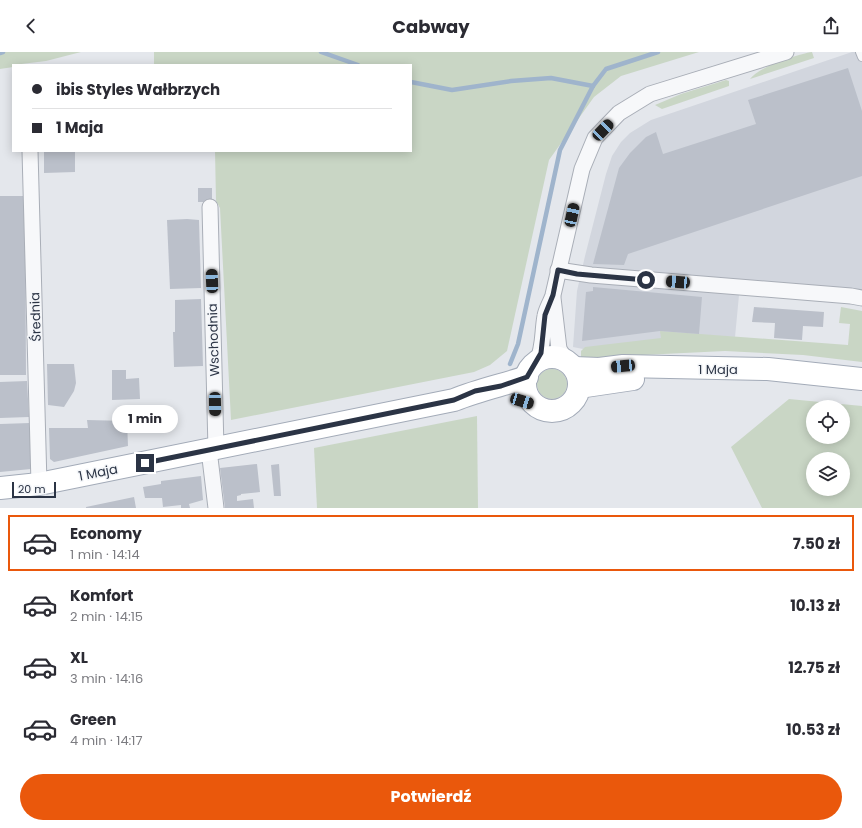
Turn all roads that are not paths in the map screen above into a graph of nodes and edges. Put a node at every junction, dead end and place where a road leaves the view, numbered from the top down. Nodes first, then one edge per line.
1 (786, 52) edge
2 (860, 52) edge
3 (862, 57) edge
4 (30, 152) edge
5 (210, 207) dead end
6 (558, 270) junction
7 (553, 295) junction
8 (862, 298) edge
9 (532, 369) junction
10 (573, 372) junction
11 (862, 379) edge
12 (454, 400) junction
13 (536, 405) junction
14 (212, 450) junction
15 (39, 484) junction
16 (0, 488) edge
17 (216, 508) edge

1 - 6 street
2 - 3 lane
4 - 15 street, Średnia
5 - 14 street, Wschodnia
6 - 7 street
6 - 8 street
7 - 9 street
7 - 10 street
9 - 10 main road
9 - 12 main road, 1 Maja
9 - 13 main road
10 - 11 main road, 1 Maja
10 - 13 main road
12 - 13 main road, 1 Maja
12 - 14 main road, 1 Maja
14 - 15 main road, 1 Maja
14 - 17 street, Wschodnia
15 - 16 main road, 1 Maja

